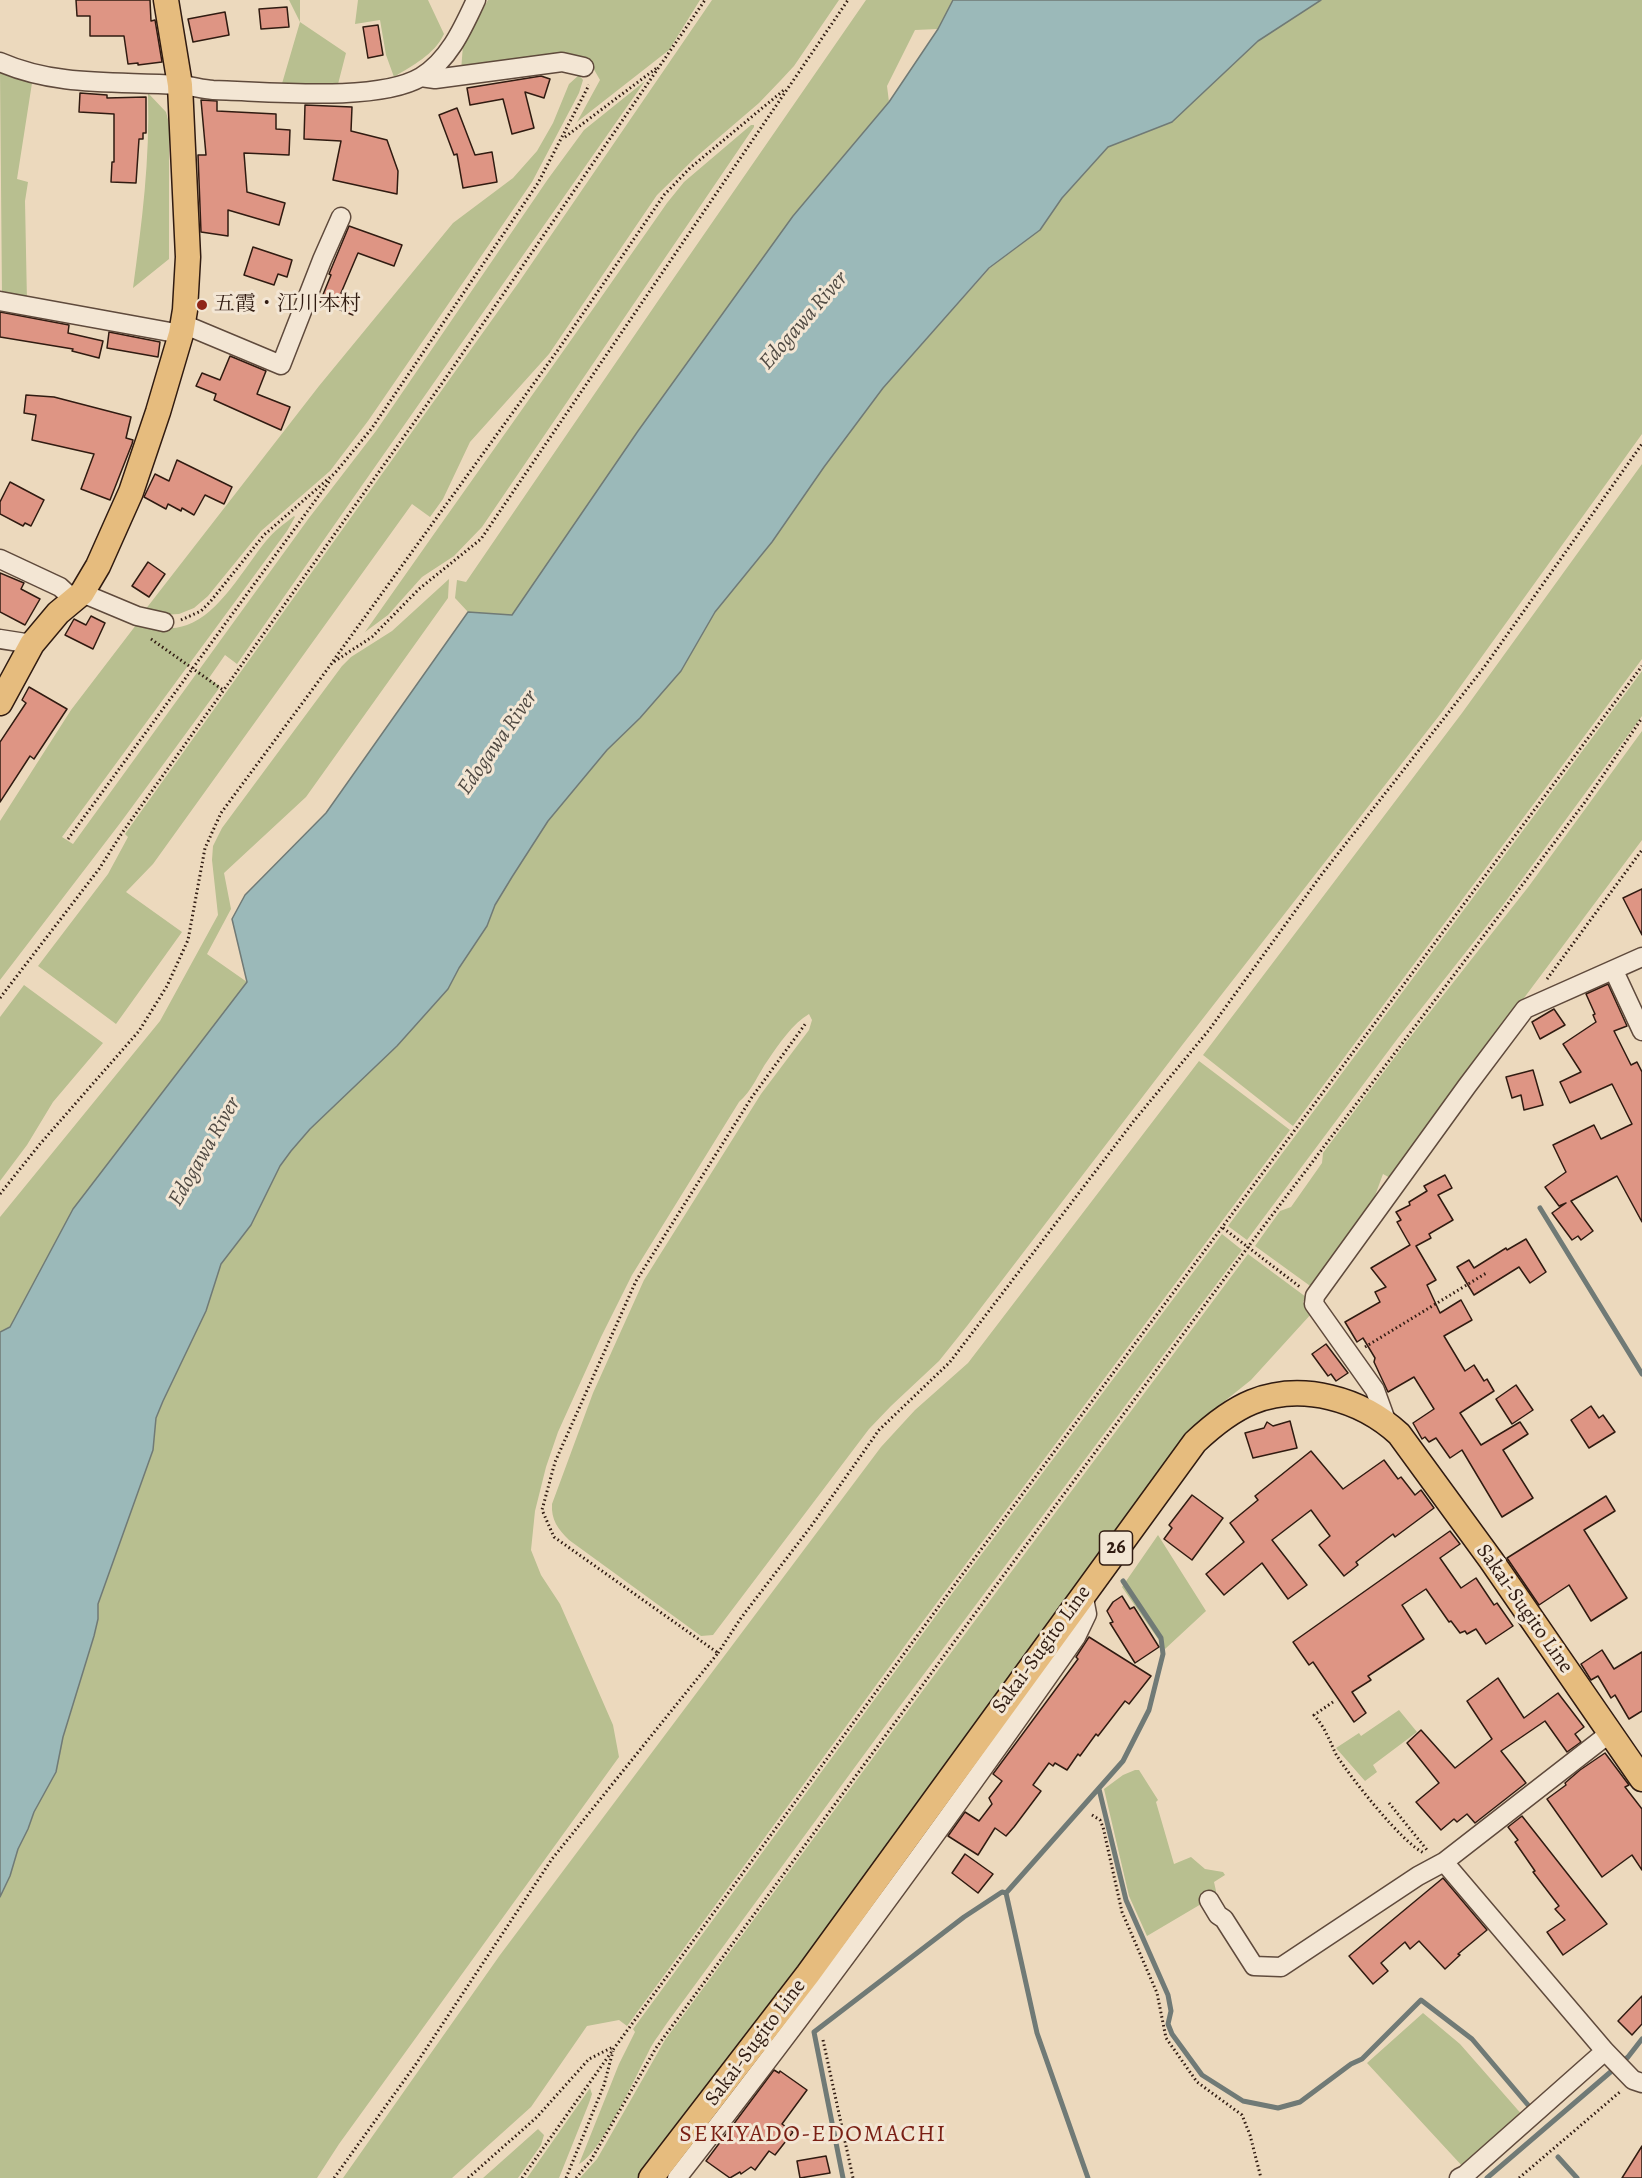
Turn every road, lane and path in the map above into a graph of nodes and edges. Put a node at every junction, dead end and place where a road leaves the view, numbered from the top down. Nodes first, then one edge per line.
1 (166, 0) edge
2 (476, 0) edge
3 (705, 0) edge
4 (848, 0) edge
5 (0, 62) edge
6 (661, 66) junction
7 (584, 67) joint
8 (421, 77) junction
9 (180, 85) junction
10 (788, 87) junction
11 (563, 138) junction
12 (342, 217) dead end
13 (0, 301) edge
14 (182, 329) junction
15 (1642, 444) edge
16 (335, 473) junction
17 (0, 559) edge
18 (78, 596) junction
19 (159, 621) junction
20 (0, 639) edge
21 (32, 644) junction
22 (332, 663) junction
23 (1642, 666) edge
24 (193, 669) junction
25 (223, 690) junction
26 (0, 703) edge
27 (1642, 718) edge
28 (69, 839) dead end
29 (1642, 850) edge
30 (1642, 957) edge
31 (1614, 971) junction
32 (1545, 981) dead end
33 (0, 998) edge
34 (806, 1023) dead end
35 (1642, 1031) edge
36 (0, 1194) edge
37 (1222, 1228) junction
38 (1248, 1247) junction
39 (1488, 1272) dead end
40 (1300, 1287) dead end
41 (1351, 1356) junction
42 (1387, 1423) junction
43 (1083, 1593) junction
44 (718, 1653) junction
45 (1333, 1702) dead end
46 (1610, 1733) junction
47 (1642, 1779) edge
48 (1389, 1803) dead end
49 (1092, 1815) dead end
50 (1439, 1860) junction
51 (1209, 1900) dead end
52 (823, 2040) dead end
53 (615, 2047) junction
54 (1607, 2053) junction
55 (1634, 2079) edge
56 (334, 2178) edge
57 (468, 2178) edge
58 (522, 2178) edge
59 (566, 2178) edge
60 (576, 2178) edge
61 (651, 2178) edge
62 (677, 2178) edge
63 (853, 2178) edge
64 (1261, 2178) edge
65 (1459, 2178) edge
66 (1519, 2178) edge

1 - 9 main road
2 - 8 street
3 - 6 path
4 - 10 path
5 - 9 street
6 - 11 path
6 - 25 path
7 - 8 street
7 - 11 path
8 - 9 street
9 - 14 main road
10 - 22 path
10 - 22 path
11 - 16 path
12 - 14 street
13 - 14 street
14 - 18 main road
15 - 44 path
16 - 19 path
16 - 24 path
17 - 18 street
18 - 19 street
18 - 21 main road
19 - 24 path
20 - 21 street
21 - 26 main road
22 - 36 path
23 - 37 path
24 - 25 path
24 - 28 path
25 - 33 path
27 - 38 path
29 - 32 path
30 - 31 street
31 - 35 street
31 - 41 street
34 - 44 path
37 - 38 path
37 - 53 path
38 - 40 path
38 - 60 path
39 - 41 path
41 - 42 street
42 - 43 main road, Sakai-Sugito Line / 26
42 - 46 main road, Sakai-Sugito Line / 26
43 - 61 main road, Sakai-Sugito Line / 26
43 - 62 street
44 - 56 path
45 - 50 path
46 - 47 main road, Sakai-Sugito Line / 26
46 - 50 street
48 - 50 path
49 - 64 path
50 - 51 street
50 - 54 street
52 - 63 path
53 - 57 path
53 - 58 path
53 - 59 path
54 - 55 street
54 - 65 street
55 - 66 path

